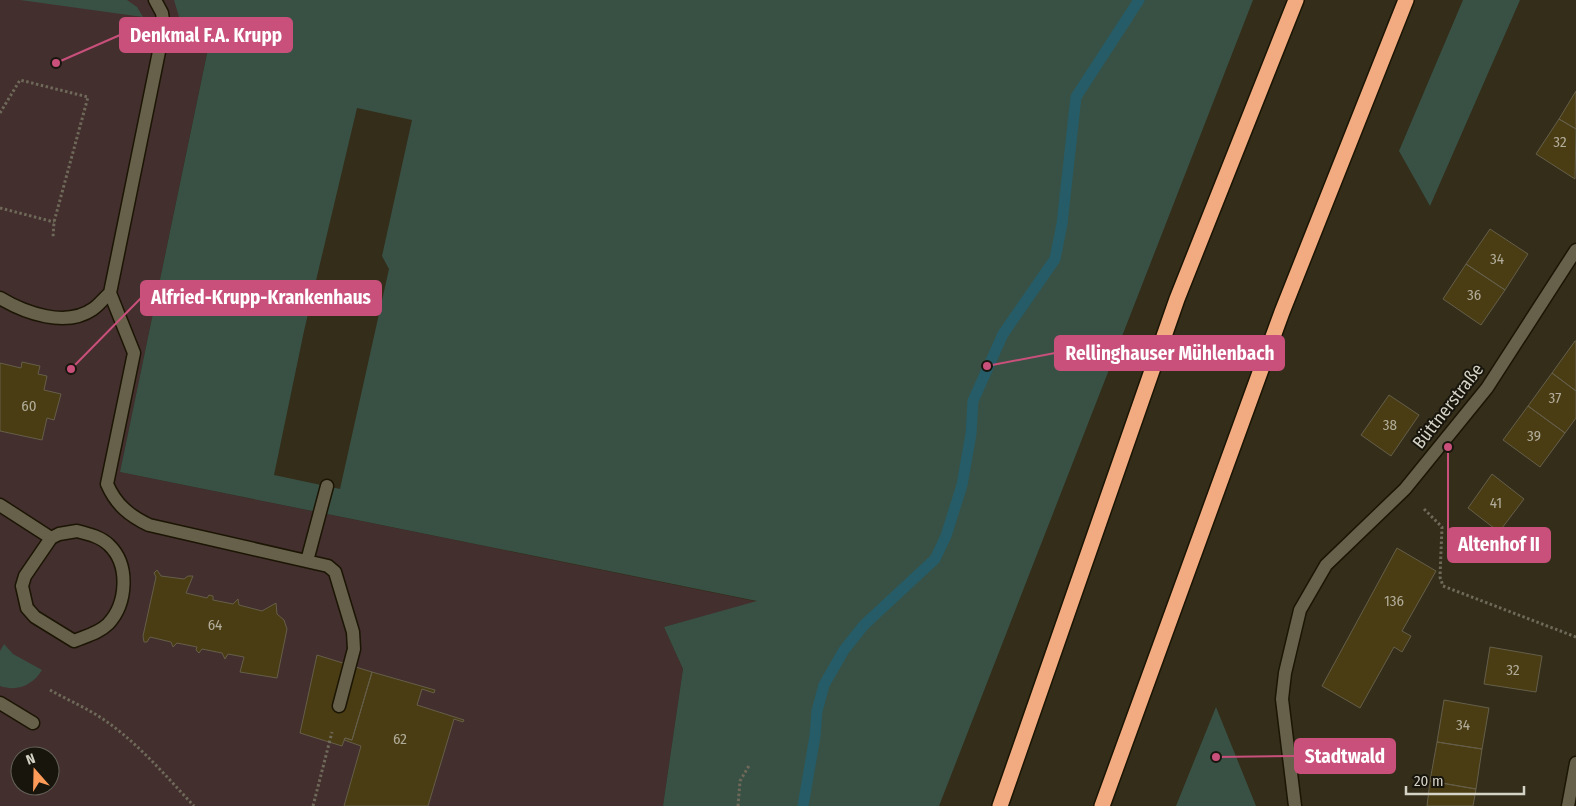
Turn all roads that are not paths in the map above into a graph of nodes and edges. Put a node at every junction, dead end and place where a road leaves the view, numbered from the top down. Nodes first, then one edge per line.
1 (156, 0) edge
2 (1296, 0) edge
3 (1406, 0) edge
4 (1576, 250) edge
5 (110, 293) junction
6 (0, 298) edge
7 (327, 486) dead end
8 (0, 505) edge
9 (51, 538) junction
10 (307, 561) junction
11 (0, 703) edge
12 (339, 706) road end
13 (33, 723) dead end
14 (1576, 763) edge
15 (1000, 806) edge
16 (1102, 806) edge
17 (1295, 806) edge
18 (1568, 806) edge

1 - 5 street
2 - 15 highway
3 - 16 highway
4 - 17 street, Büttnerstraße
5 - 6 street
5 - 10 street
7 - 10 street
8 - 9 street
9 - 9 street
10 - 12 street
11 - 13 street
14 - 18 street

